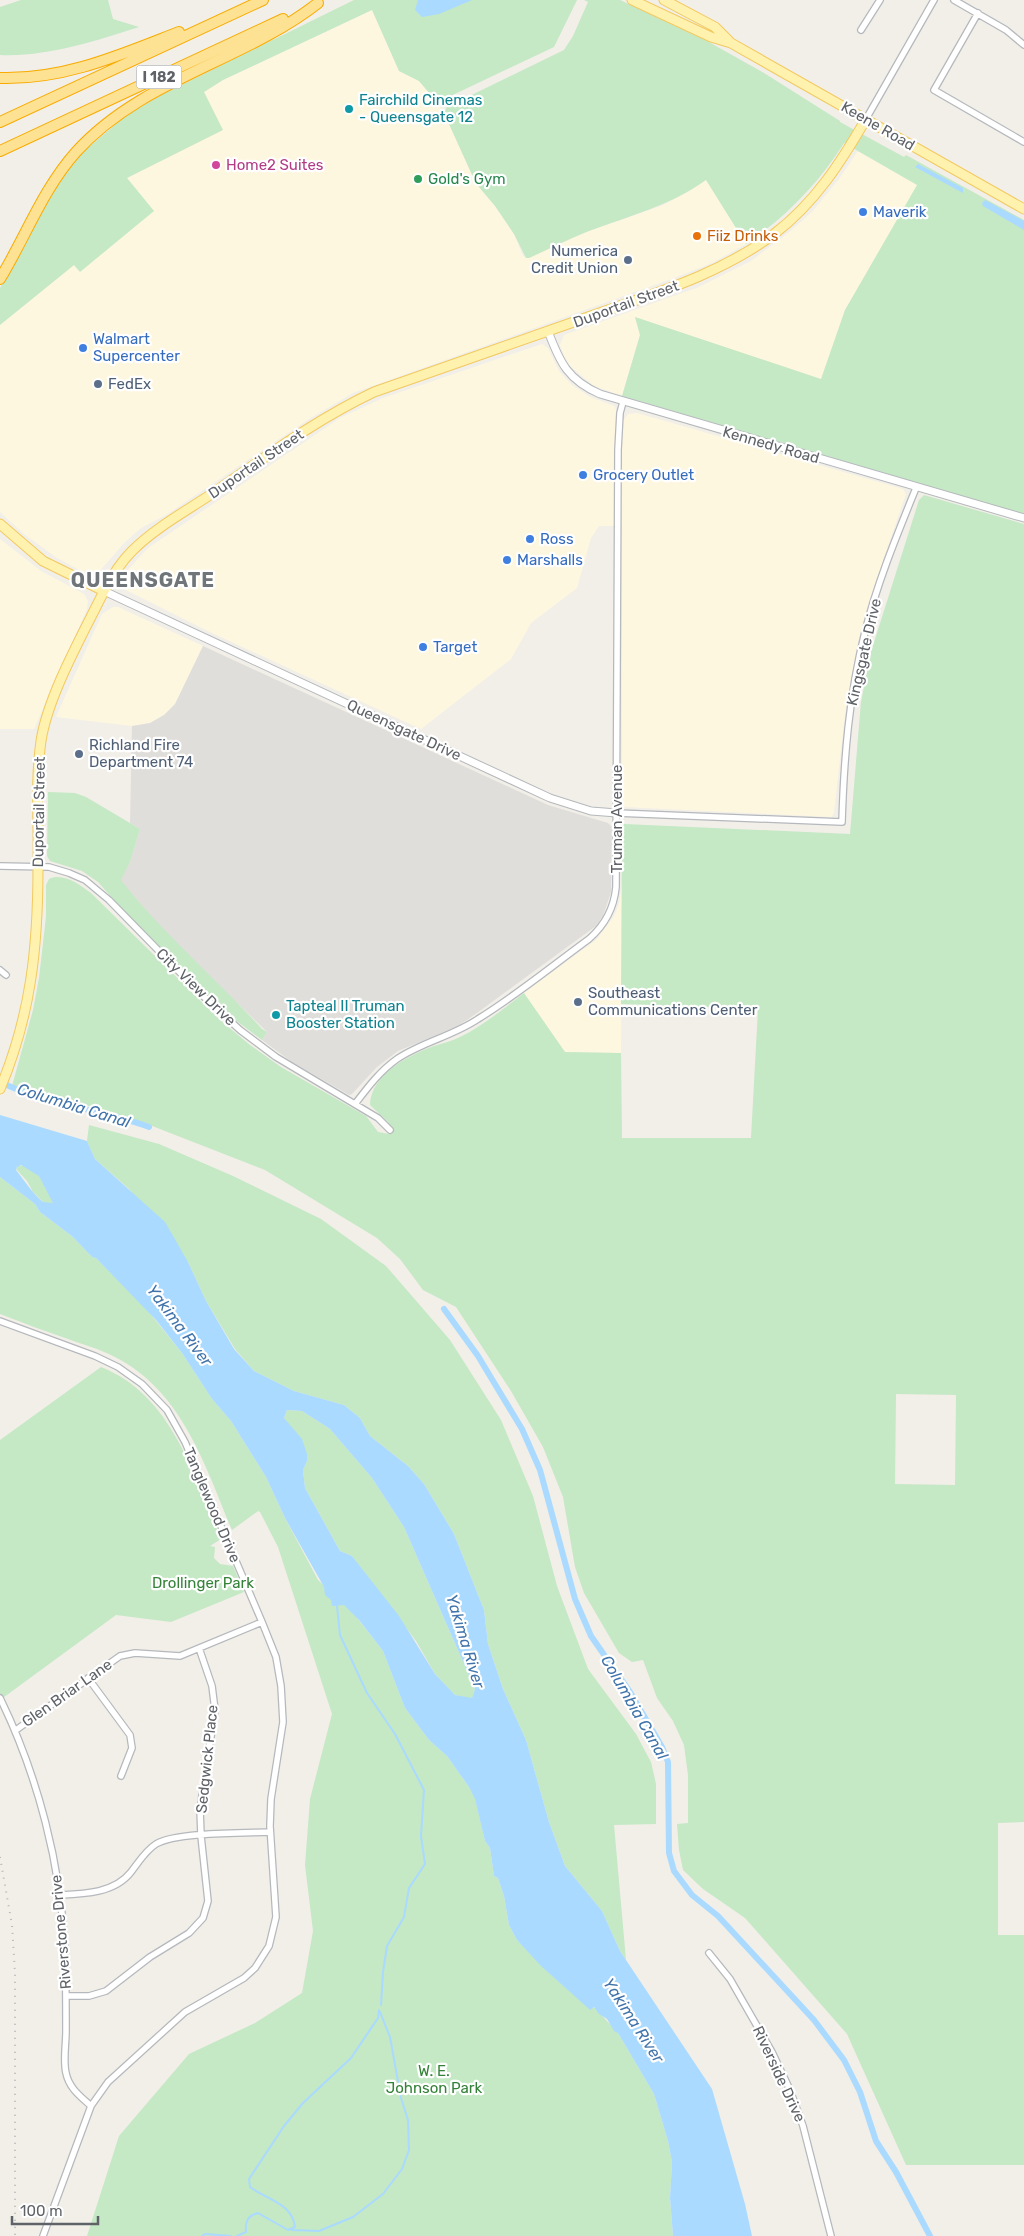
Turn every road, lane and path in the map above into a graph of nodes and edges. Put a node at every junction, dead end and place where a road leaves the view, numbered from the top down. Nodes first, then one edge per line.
1 (263, 0) edge
2 (632, 0) edge
3 (664, 0) edge
4 (880, 0) edge
5 (934, 0) edge
6 (954, 0) edge
7 (322, 2) edge
8 (236, 12) junction
9 (978, 13) junction
10 (861, 30) dead end
11 (731, 43) junction
12 (1024, 45) edge
13 (0, 78) edge
14 (866, 119) junction
15 (0, 122) edge
16 (1024, 142) edge
17 (0, 151) edge
18 (1024, 209) edge
19 (0, 278) edge
20 (548, 332) junction
21 (624, 402) junction
22 (916, 488) junction
23 (1024, 518) edge
24 (0, 524) edge
25 (104, 591) junction
26 (617, 813) junction
27 (842, 822) joint
28 (0, 866) edge
29 (38, 866) junction
30 (0, 970) edge
31 (6, 975) dead end
32 (0, 1089) edge
33 (356, 1104) junction
34 (390, 1130) dead end
35 (0, 1322) edge
36 (262, 1622) junction
37 (199, 1648) junction
38 (88, 1678) junction
39 (0, 1698) edge
40 (16, 1730) junction
41 (121, 1776) dead end
42 (270, 1832) junction
43 (201, 1836) junction
44 (60, 1896) junction
45 (709, 1952) dead end
46 (66, 1996) junction
47 (91, 2106) junction
48 (43, 2236) edge
49 (831, 2236) edge

1 - 8 highway, I 182
2 - 11 main road, Keene Road
3 - 11 main road, Keene Road
4 - 10 street
5 - 14 street
6 - 9 street
7 - 17 highway, I 182
7 - 19 highway
8 - 13 highway
8 - 15 highway, I 182
9 - 12 street
9 - 16 street
11 - 14 main road, Keene Road
14 - 18 main road, Keene Road
14 - 20 main road, Duportail Street
20 - 21 street, Kennedy Road
20 - 25 main road, Duportail Street
21 - 22 street, Kennedy Road
21 - 26 street, Truman Avenue
22 - 23 street, Kennedy Road
22 - 27 street, Kingsgate Drive
24 - 25 main road, Queensgate Drive
25 - 26 street, Queensgate Drive
25 - 29 main road, Duportail Street
26 - 27 street, Queensgate Drive
26 - 33 street, Truman Avenue
28 - 29 street, City View Drive
29 - 32 main road, Duportail Street
29 - 33 street, City View Drive
30 - 31 street
33 - 34 street, City View Drive
35 - 36 street, Tanglewood Drive
36 - 37 street, Glen Briar Lane
36 - 42 street, Tanglewood Drive
37 - 38 street, Glen Briar Lane
37 - 43 street, Sedgwick Place
38 - 40 street, Glen Briar Lane
38 - 41 street
39 - 40 street, Riverstone Drive
40 - 44 street, Riverstone Drive
42 - 43 street
42 - 47 street, Tanglewood Drive
43 - 44 street
43 - 46 street, Sedgwick Place
44 - 46 street, Riverstone Drive
45 - 49 street, Riverside Drive
46 - 47 street, Riverstone Drive
47 - 48 street, Tanglewood Drive

